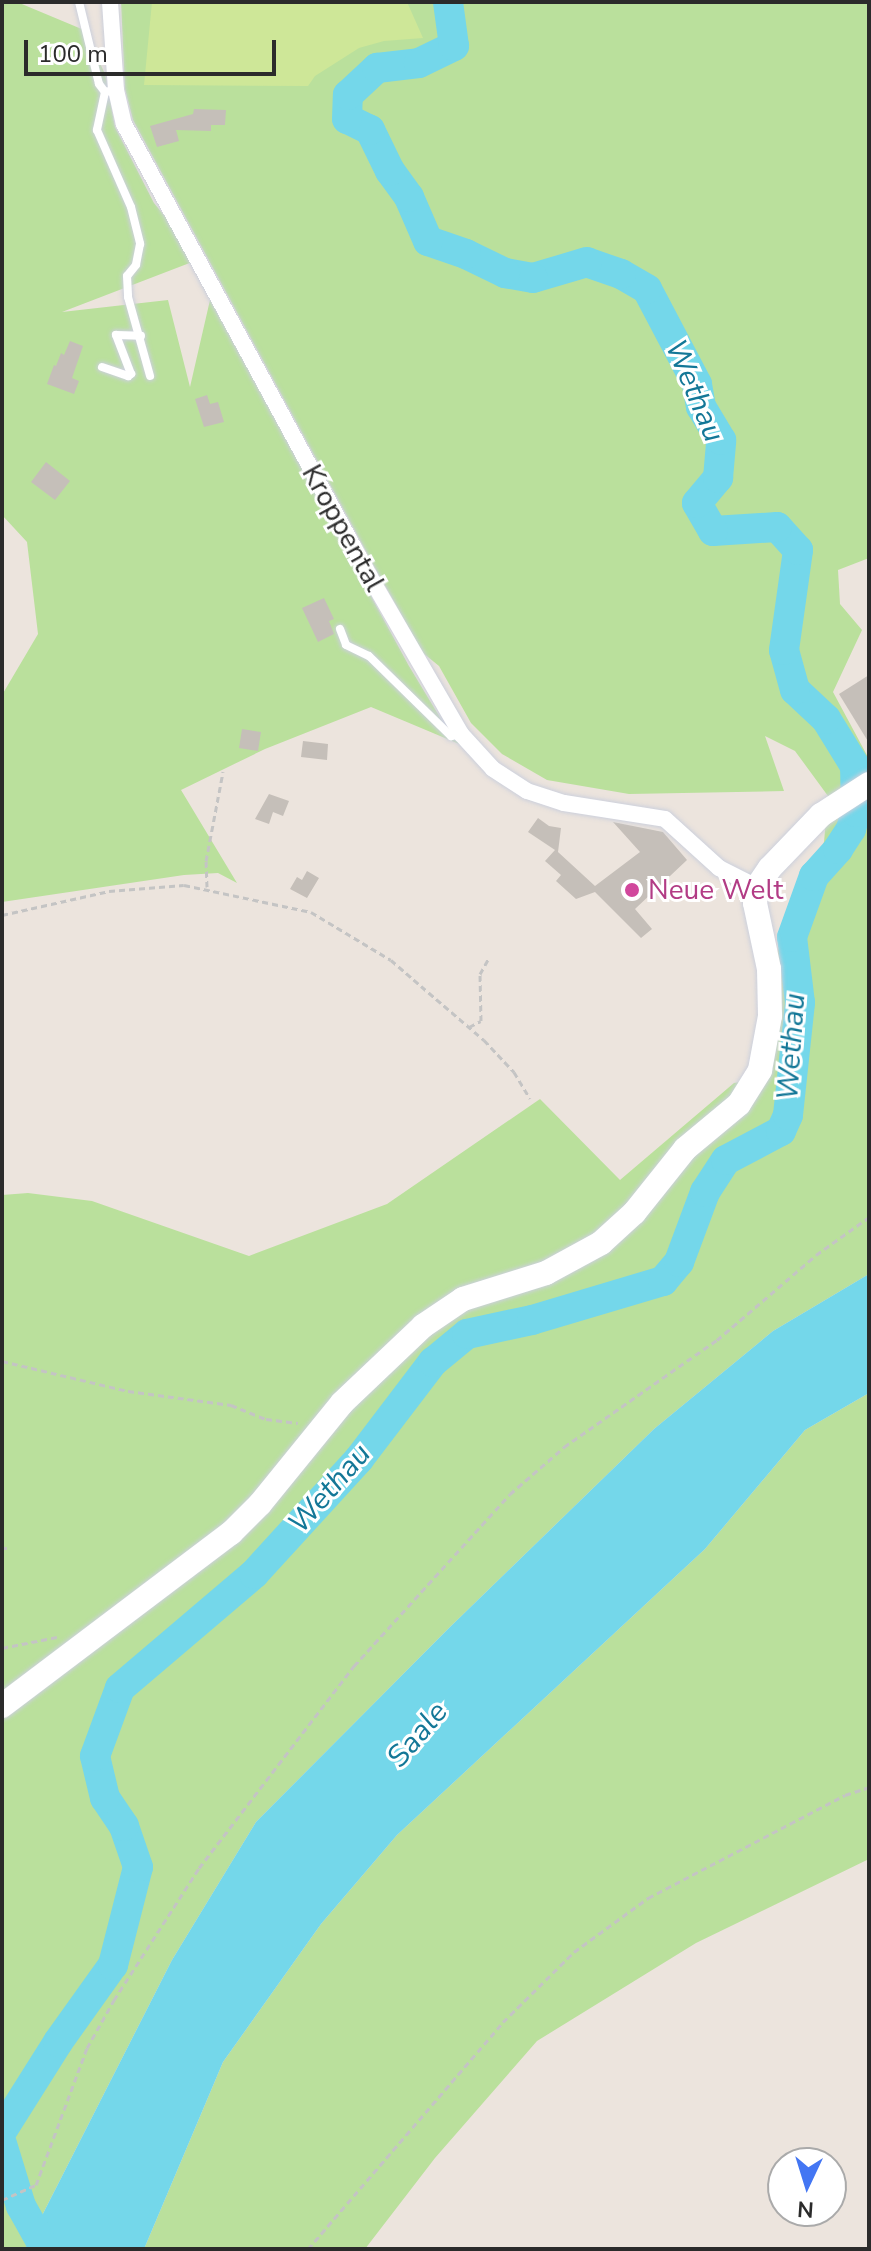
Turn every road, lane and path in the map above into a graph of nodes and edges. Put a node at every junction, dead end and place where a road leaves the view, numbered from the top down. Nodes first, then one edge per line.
1 (79, 2) edge
2 (110, 2) edge
3 (110, 91) junction
4 (141, 336) junction
5 (102, 367) dead end
6 (150, 376) dead end
7 (340, 629) dead end
8 (461, 734) junction
9 (223, 772) dead end
10 (869, 784) edge
11 (763, 877) junction
12 (207, 887) junction
13 (2, 915) edge
14 (489, 958) dead end
15 (469, 1027) junction
16 (530, 1099) dead end
17 (869, 1217) edge
18 (2, 1361) edge
19 (321, 1428) junction
20 (57, 1637) dead end
21 (2, 1648) edge
22 (2, 1706) edge
23 (869, 1787) edge
24 (3, 2200) edge
25 (308, 2249) edge

1 - 3 lane
2 - 3 street, Kroppental
3 - 4 lane
3 - 8 street, Kroppental
4 - 5 lane
4 - 6 lane
7 - 8 lane
8 - 11 street, Kroppental
9 - 12 path
10 - 11 main road
11 - 19 main road
12 - 13 path
12 - 15 path
14 - 15 path
15 - 16 path
17 - 24 path
18 - 19 path
19 - 22 main road
20 - 21 path
23 - 25 path

